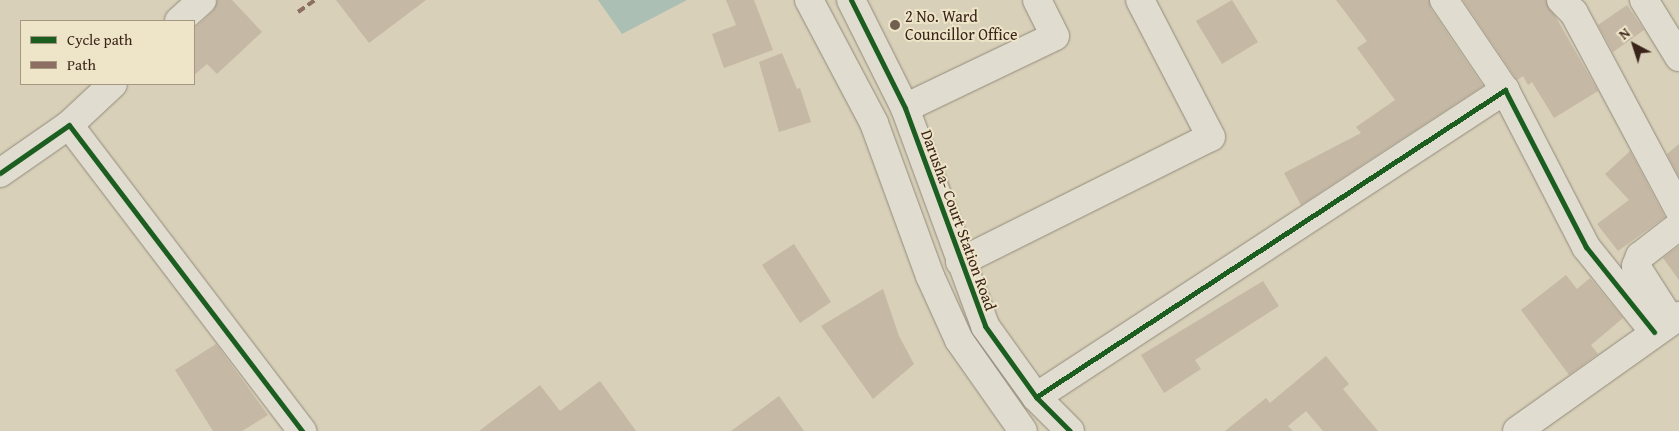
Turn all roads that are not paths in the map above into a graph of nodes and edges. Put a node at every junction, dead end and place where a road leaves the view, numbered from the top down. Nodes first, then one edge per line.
1 (202, 0) edge
2 (852, 0) edge
3 (1038, 0) edge
4 (1140, 0) edge
5 (1444, 0) edge
6 (1561, 0) edge
7 (1644, 0) edge
8 (812, 1) edge
9 (180, 20) edge
10 (1679, 57) edge
11 (111, 85) edge
12 (1505, 90) junction
13 (905, 108) junction
14 (69, 124) junction
15 (0, 173) edge
16 (1679, 210) edge
17 (1679, 226) edge
18 (960, 262) junction
19 (1668, 323) edge
20 (1036, 397) junction
21 (302, 431) edge
22 (1023, 431) edge
23 (1070, 431) edge
24 (1517, 431) edge

1 - 9 street
2 - 13 street, Darusha- Court Station Road
3 - 13 street
4 - 18 street
5 - 12 street
6 - 16 street
7 - 10 street
8 - 22 street
11 - 14 street
12 - 19 street
12 - 20 street
13 - 18 street, Darusha- Court Station Road
14 - 15 street
14 - 21 street
17 - 19 street
18 - 20 street, Darusha- Court Station Road
19 - 24 street
20 - 23 street, Darusha- Court Station Road

